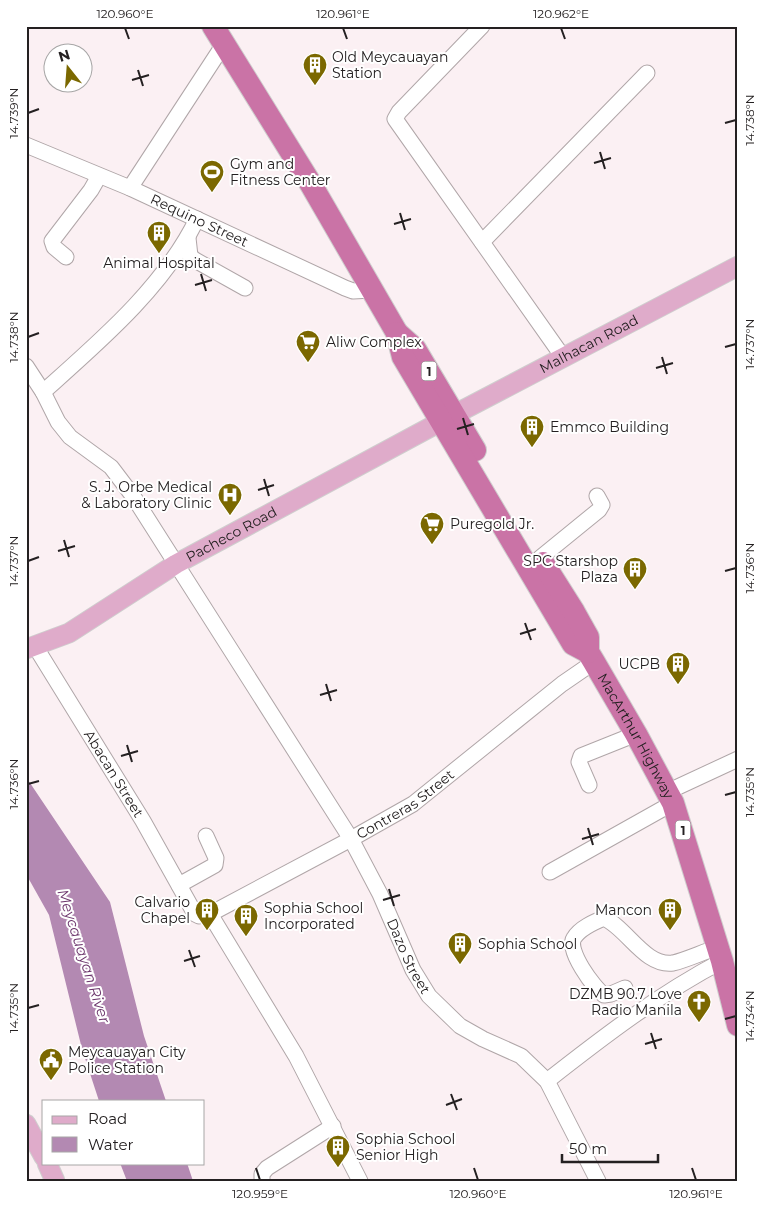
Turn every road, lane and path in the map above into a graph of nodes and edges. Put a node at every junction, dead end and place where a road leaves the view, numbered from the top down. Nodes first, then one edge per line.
1 (482, 26) edge
2 (219, 35) edge
3 (647, 73) dead end
4 (26, 145) edge
5 (99, 176) junction
6 (130, 188) junction
7 (197, 219) junction
8 (188, 238) junction
9 (482, 242) junction
10 (66, 258) dead end
11 (738, 266) edge
12 (245, 288) dead end
13 (372, 290) junction
14 (563, 357) junction
15 (26, 366) edge
16 (43, 392) junction
17 (448, 418) junction
18 (597, 496) dead end
19 (540, 558) junction
20 (176, 564) junction
21 (29, 643) edge
22 (591, 657) junction
23 (636, 734) junction
24 (738, 759) edge
25 (589, 785) dead end
26 (670, 798) junction
27 (206, 836) dead end
28 (352, 839) junction
29 (550, 872) dead end
30 (179, 885) junction
31 (204, 915) junction
32 (719, 954) junction
33 (625, 988) dead end
34 (738, 1025) edge
35 (547, 1081) junction
36 (26, 1124) edge
37 (333, 1126) junction
38 (42, 1153) edge
39 (48, 1164) edge
40 (56, 1181) edge
41 (262, 1181) edge
42 (360, 1181) edge
43 (598, 1181) edge

1 - 9 street
2 - 6 street
2 - 13 highway, MacArthur Highway / 1
3 - 9 street
4 - 5 street, Requino Street
5 - 6 street, Requino Street
5 - 10 street
6 - 7 street, Requino Street
7 - 8 street
7 - 13 street, Requino Street
8 - 12 street
8 - 16 street
9 - 14 street
11 - 14 main road, Malhacan Road
13 - 17 highway, MacArthur Highway / 1
14 - 17 main road, Malhacan Road
15 - 16 street, Dazo Street
16 - 20 street, Dazo Street
17 - 19 highway, MacArthur Highway / 1
17 - 20 main road, Pacheco Road
17 - 22 highway, MacArthur Highway / 1
18 - 19 street
19 - 22 highway, MacArthur Highway / 1
20 - 21 main road, Pacheco Road
20 - 28 street, Dazo Street
21 - 30 street, Abacan Street
22 - 23 highway, MacArthur Highway / 1
22 - 28 street, Contreras Street
23 - 25 street
23 - 26 highway, MacArthur Highway / 1
24 - 26 street
26 - 29 street
26 - 32 highway, MacArthur Highway / 1
27 - 30 street
28 - 31 street, Contreras Street
28 - 35 street, Dazo Street
30 - 31 street, Abacan Street
31 - 37 street, Abacan Street
32 - 33 street
32 - 34 highway, MacArthur Highway / 1
32 - 35 street
35 - 43 street, Dazo Street
36 - 38 main road
37 - 41 street
37 - 42 street, Abacan Street
39 - 40 main road

